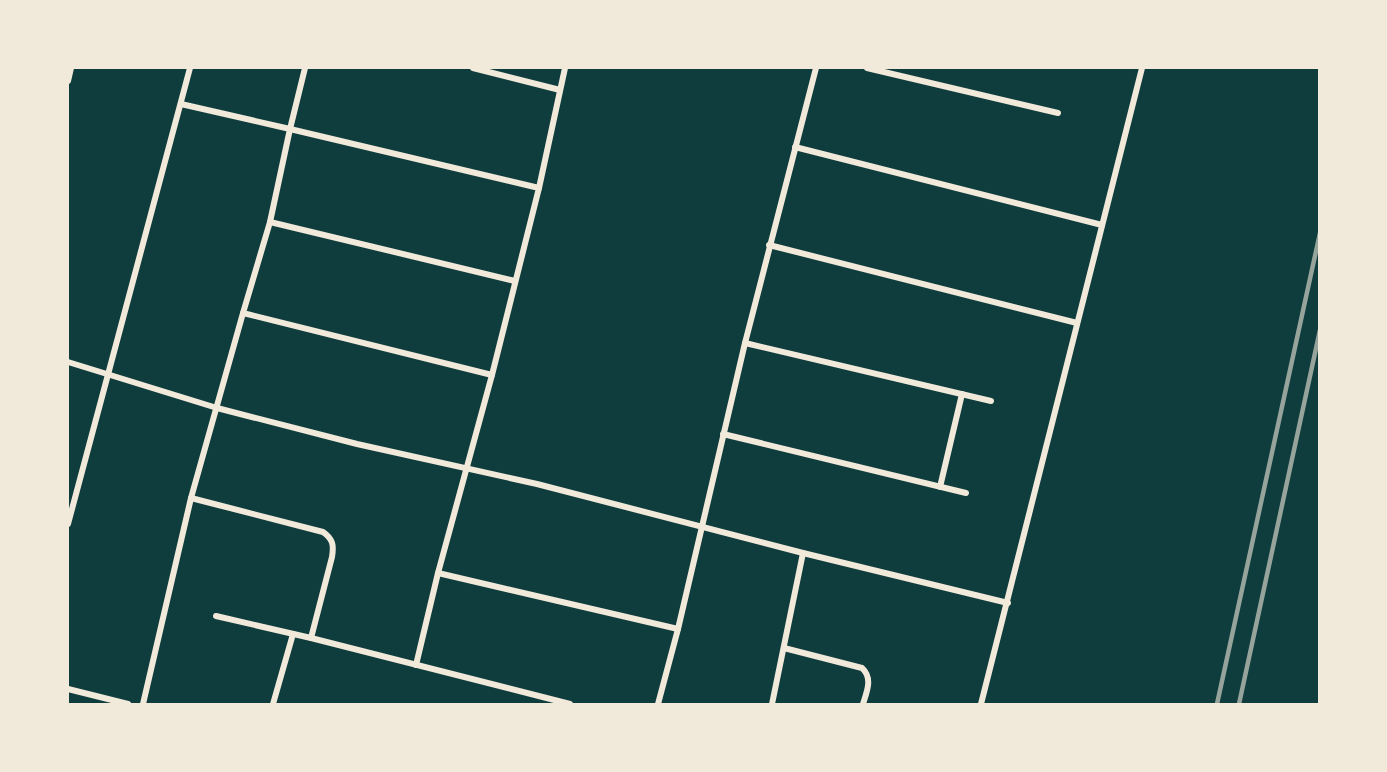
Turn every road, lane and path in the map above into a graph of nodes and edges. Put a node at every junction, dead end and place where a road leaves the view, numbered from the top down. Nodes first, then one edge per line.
1 (71, 68) edge
2 (190, 68) edge
3 (304, 68) edge
4 (473, 68) edge
5 (565, 68) edge
6 (816, 68) edge
7 (867, 68) edge
8 (1142, 68) edge
9 (68, 81) edge
10 (560, 90) junction
11 (182, 104) junction
12 (1058, 113) dead end
13 (290, 129) junction
14 (795, 147) junction
15 (539, 188) junction
16 (270, 222) junction
17 (1102, 225) junction
18 (769, 245) junction
19 (515, 281) junction
20 (243, 313) junction
21 (1077, 323) junction
22 (745, 343) junction
23 (68, 362) edge
24 (108, 374) junction
25 (492, 375) junction
26 (962, 394) junction
27 (991, 401) dead end
28 (217, 408) junction
29 (723, 434) junction
30 (467, 469) junction
31 (940, 487) junction
32 (966, 494) dead end
33 (191, 498) junction
34 (68, 524) edge
35 (701, 527) junction
36 (803, 553) junction
37 (438, 573) junction
38 (1008, 603) junction
39 (216, 616) dead end
40 (678, 629) junction
41 (293, 634) junction
42 (311, 638) junction
43 (784, 648) junction
44 (416, 665) junction
45 (68, 689) edge
46 (128, 705) edge
47 (143, 705) edge
48 (273, 705) edge
49 (570, 705) edge
50 (658, 705) edge
51 (772, 705) edge
52 (863, 705) edge
53 (981, 705) edge

1 - 9 street
2 - 11 street
3 - 13 street
4 - 10 street
5 - 10 street
6 - 14 street
7 - 12 street
8 - 17 street
10 - 15 street
11 - 13 street
11 - 24 street
13 - 15 street
13 - 16 street
14 - 17 street
14 - 18 street
15 - 19 street
16 - 19 street
16 - 20 street
17 - 21 street
18 - 21 street
18 - 22 street
19 - 25 street
20 - 25 street
20 - 28 street
21 - 38 street
22 - 26 street
22 - 29 street
23 - 24 street
24 - 28 street
24 - 34 street
25 - 30 street
26 - 27 street
26 - 31 street
28 - 30 street
28 - 33 street
29 - 31 street
29 - 35 street
30 - 35 street
30 - 37 street
31 - 32 street
33 - 42 street
33 - 47 street
35 - 36 street
35 - 40 street
36 - 38 street
36 - 43 street
37 - 40 street
37 - 44 street
38 - 53 street
39 - 41 street
40 - 50 street
41 - 42 street
41 - 48 street
42 - 44 street
43 - 51 street
43 - 52 street
44 - 49 street
45 - 46 street

